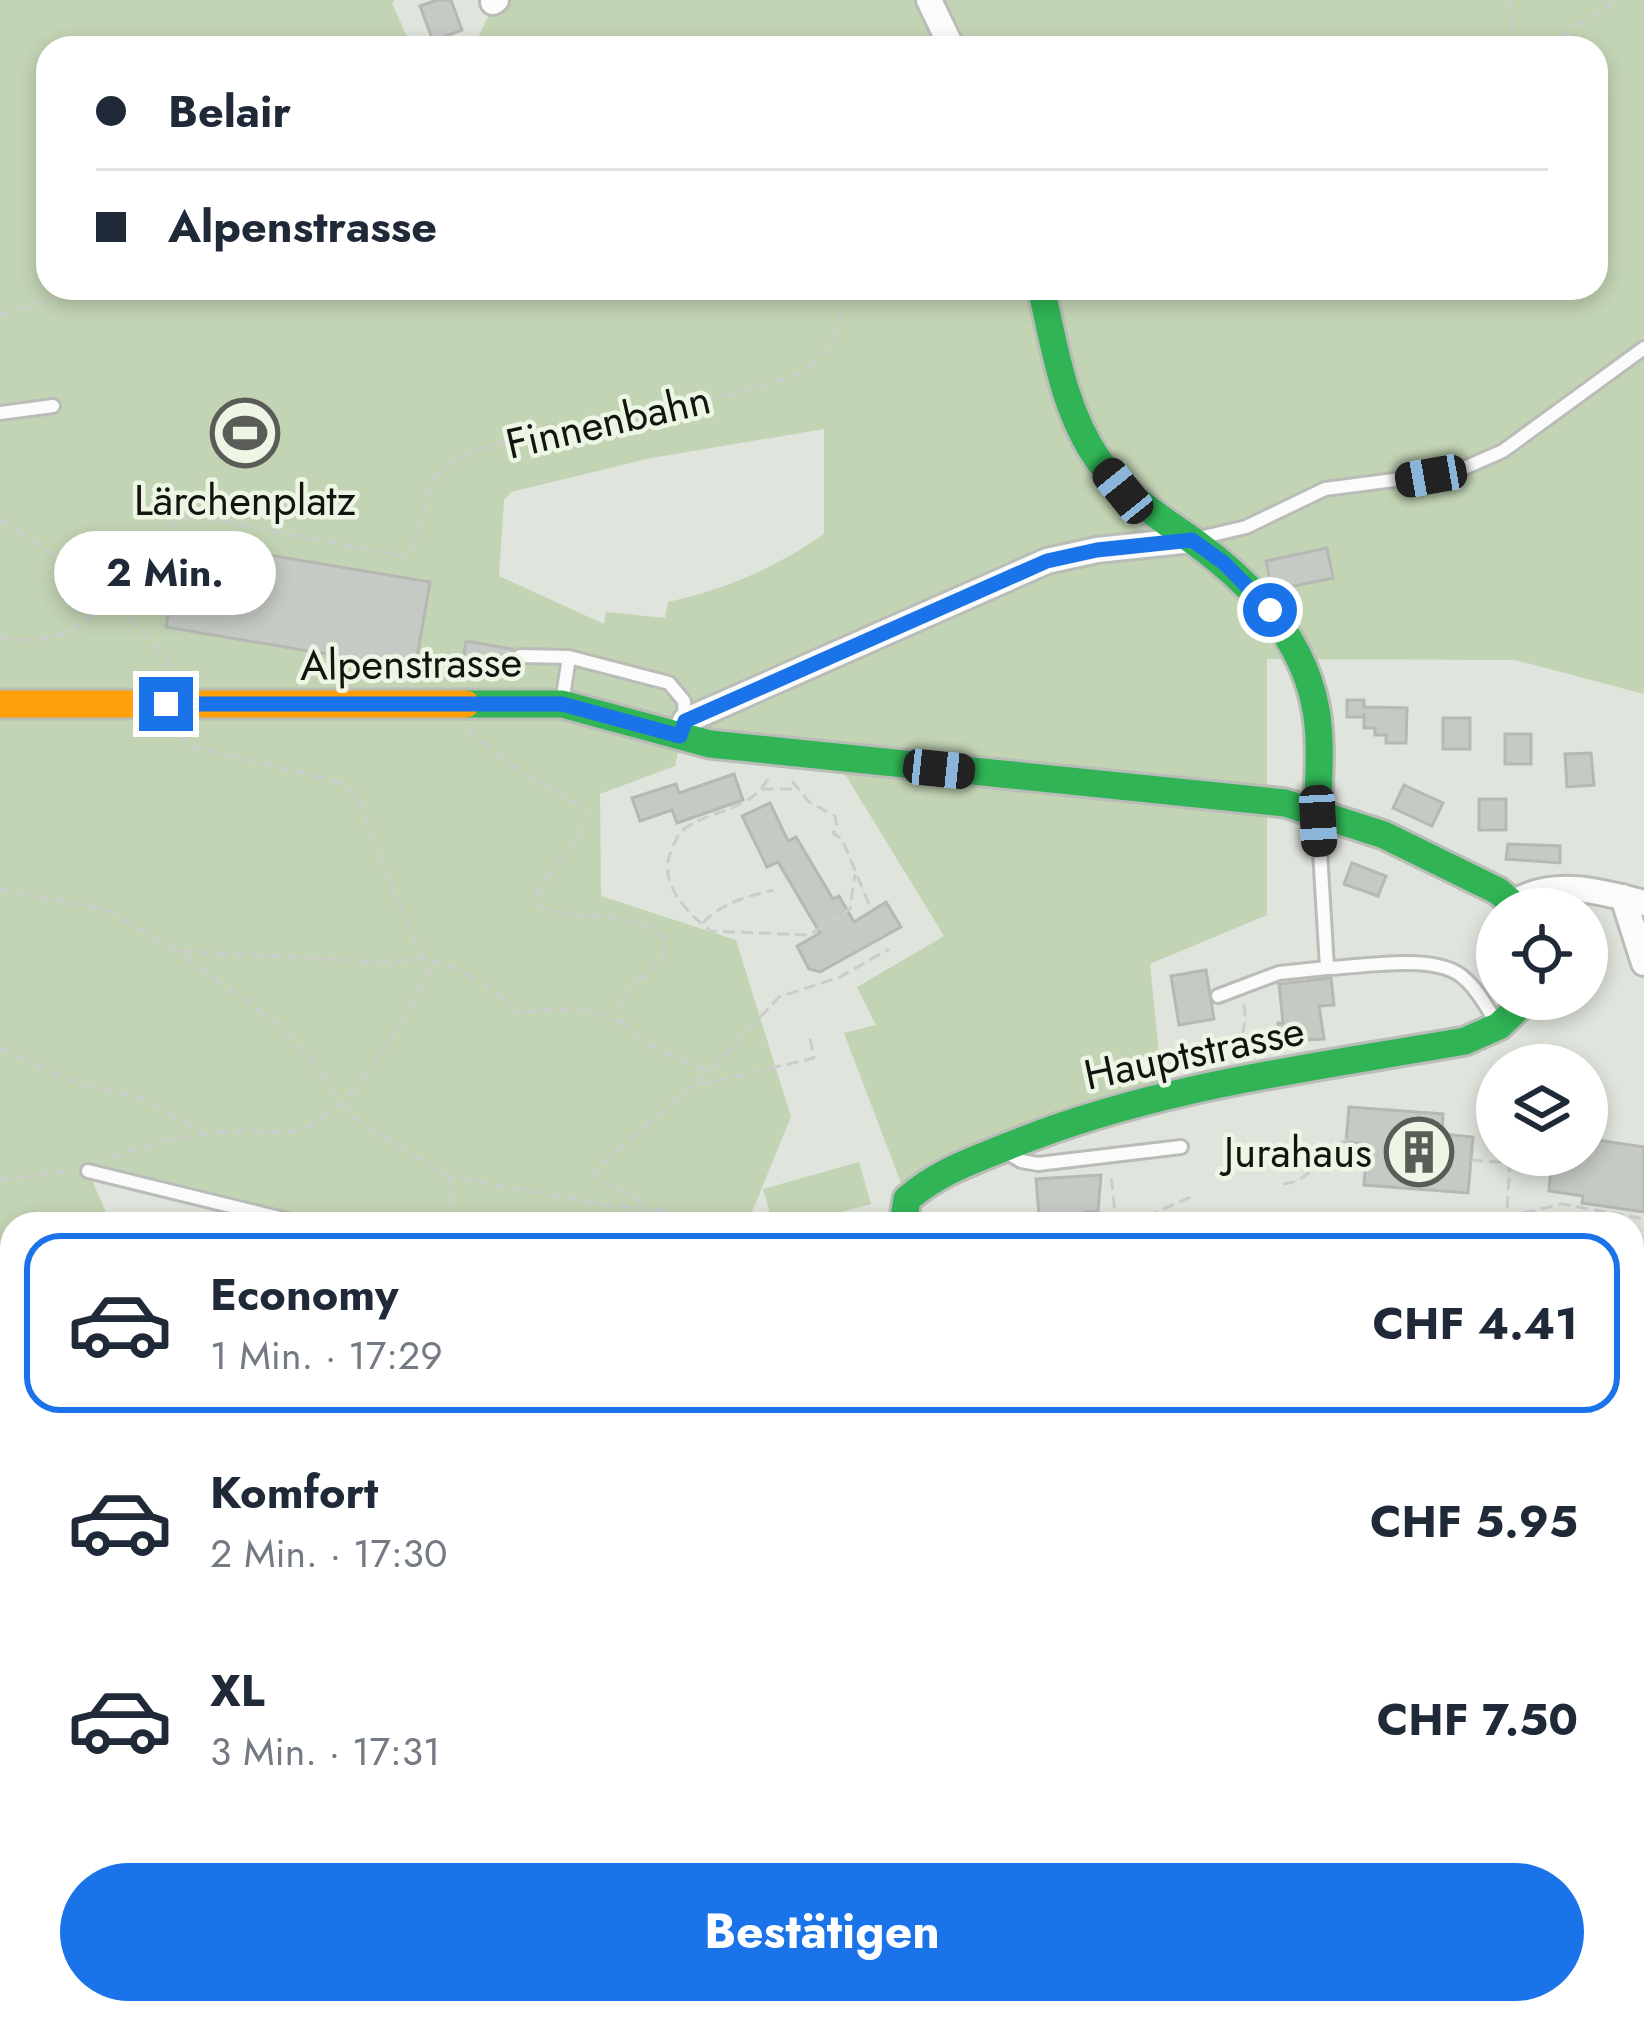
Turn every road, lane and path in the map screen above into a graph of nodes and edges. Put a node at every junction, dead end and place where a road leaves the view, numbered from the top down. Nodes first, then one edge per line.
1 (928, 0) edge
2 (1509, 0) edge
3 (1617, 0) edge
4 (946, 36) edge
5 (1514, 36) edge
6 (1565, 36) edge
7 (44, 300) edge
8 (843, 300) edge
9 (1044, 300) edge
10 (0, 315) edge
11 (1644, 348) edge
12 (53, 406) dead end
13 (0, 413) edge
14 (0, 519) edge
15 (1155, 532) junction
16 (1192, 540) junction
17 (106, 601) junction
18 (0, 638) edge
19 (520, 656) dead end
20 (569, 657) junction
21 (194, 703) junction
22 (0, 704) edge
23 (562, 704) junction
24 (459, 720) dead end
25 (682, 729) junction
26 (175, 734) dead end
27 (790, 774) dead end
28 (770, 775) dead end
29 (762, 789) junction
30 (796, 789) junction
31 (1318, 811) junction
32 (855, 874) junction
33 (1492, 888) edge
34 (0, 889) edge
35 (774, 890) dead end
36 (1634, 900) edge
37 (871, 909) dead end
38 (702, 924) junction
39 (889, 949) dead end
40 (175, 950) junction
41 (426, 959) junction
42 (1644, 963) edge
43 (1327, 968) junction
44 (1242, 990) junction
45 (1218, 996) dead end
46 (1505, 1020) edge
47 (626, 1025) junction
48 (1499, 1026) junction
49 (810, 1038) dead end
50 (0, 1048) edge
51 (1212, 1060) dead end
52 (710, 1071) junction
53 (697, 1085) junction
54 (340, 1102) junction
55 (206, 1135) junction
56 (1347, 1138) dead end
57 (1004, 1147) junction
58 (1180, 1147) dead end
59 (1471, 1160) dead end
60 (1476, 1160) edge
61 (1110, 1168) dead end
62 (88, 1171) junction
63 (448, 1176) junction
64 (1509, 1176) edge
65 (0, 1180) edge
66 (1282, 1184) dead end
67 (1195, 1195) dead end
68 (1571, 1195) dead end
69 (1570, 1206) junction
70 (637, 1208) junction
71 (645, 1208) junction
72 (255, 1212) edge
73 (453, 1212) edge
74 (640, 1212) edge
75 (668, 1212) edge
76 (905, 1212) edge
77 (1115, 1212) edge
78 (1157, 1212) edge
79 (1506, 1212) edge
80 (1535, 1212) edge
81 (1604, 1212) edge

1 - 4 street
2 - 5 path
3 - 6 path
7 - 10 path
8 - 17 path, Finnenbahn
9 - 15 street
11 - 16 lane
12 - 13 lane
14 - 17 path
15 - 16 street
15 - 25 street
16 - 31 street
17 - 18 path, Finnenbahn
17 - 21 path
19 - 20 lane
20 - 23 lane
20 - 25 lane
21 - 22 street, Alpenstrasse
21 - 23 street, Alpenstrasse
23 - 25 street, Alpenstrasse
24 - 47 path
25 - 31 street, Alpenstrasse
26 - 41 path
27 - 30 path
28 - 29 path
29 - 30 path
29 - 38 path
30 - 32 path
31 - 33 street, Alpenstrasse
31 - 43 lane
32 - 37 path
32 - 38 path
34 - 40 path
35 - 38 path
36 - 42 street
39 - 52 path
40 - 41 path
40 - 54 path
41 - 47 path
41 - 54 path
43 - 44 lane
43 - 48 lane
44 - 45 lane
44 - 51 path
46 - 48 street, Hauptstrasse
47 - 52 path
48 - 57 street, Hauptstrasse
49 - 53 path
50 - 55 path
52 - 53 path
53 - 71 path
54 - 55 path
54 - 63 path
55 - 62 path
56 - 66 path
57 - 58 lane
57 - 76 street, Hauptstrasse
59 - 60 path
61 - 77 path
62 - 65 path
62 - 72 lane
63 - 70 path
63 - 73 path
64 - 79 path
67 - 78 path
68 - 69 path
69 - 80 path
69 - 81 path
70 - 71 path
70 - 74 path
71 - 75 path

